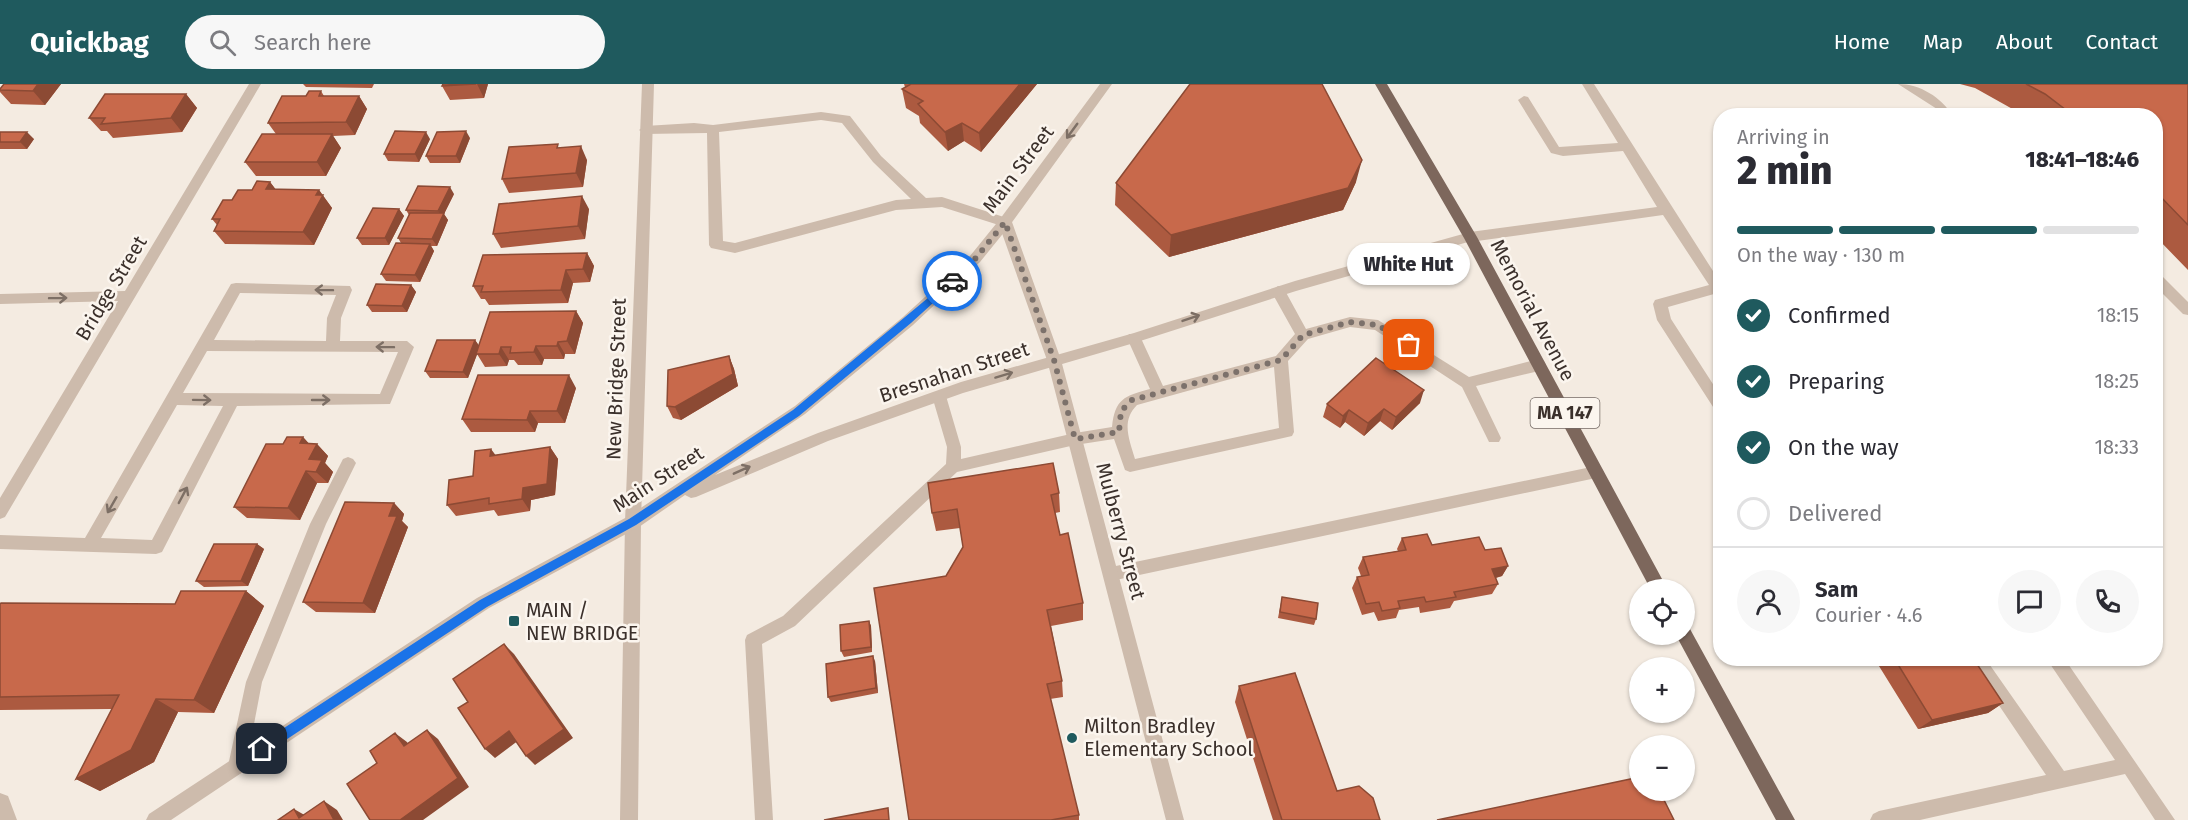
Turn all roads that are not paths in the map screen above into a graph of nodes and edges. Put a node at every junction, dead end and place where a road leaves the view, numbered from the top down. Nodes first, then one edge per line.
1 (255, 84) edge
2 (648, 84) edge
3 (1106, 84) edge
4 (1381, 84) edge
5 (1588, 84) edge
6 (1904, 84) edge
7 (1524, 100) dead end
8 (1942, 108) edge
9 (713, 129) junction
10 (645, 130) junction
11 (1626, 147) junction
12 (923, 203) junction
13 (1666, 210) junction
14 (1005, 222) junction
15 (1470, 237) junction
16 (1713, 281) edge
17 (2163, 286) edge
18 (1278, 291) junction
19 (1713, 291) edge
20 (129, 297) junction
21 (0, 299) edge
22 (2188, 310) edge
23 (1303, 335) junction
24 (1134, 338) junction
25 (204, 345) junction
26 (333, 346) junction
27 (1054, 360) junction
28 (1281, 360) junction
29 (1539, 365) junction
30 (1467, 383) junction
31 (1158, 392) junction
32 (1713, 395) edge
33 (939, 396) junction
34 (172, 399) junction
35 (233, 400) junction
36 (1119, 432) junction
37 (1494, 438) dead end
38 (1075, 439) junction
39 (348, 463) dead end
40 (953, 467) junction
41 (1596, 472) junction
42 (0, 512) edge
43 (633, 522) junction
44 (0, 542) edge
45 (89, 545) junction
46 (1111, 574) junction
47 (1654, 579) edge
48 (1690, 645) edge
49 (1981, 666) edge
50 (2060, 666) edge
51 (2129, 765) junction
52 (237, 766) junction
53 (2060, 780) junction
54 (0, 802) edge
55 (8, 820) edge
56 (156, 820) edge
57 (629, 820) edge
58 (764, 820) edge
59 (1175, 820) edge
60 (1786, 820) edge
61 (1879, 820) edge
62 (2166, 820) edge

1 - 20 street, Bridge Street
2 - 10 street, New Bridge Street
3 -> 14 street, Main Street
4 - 15 main road, Memorial Avenue / MA 147
5 - 11 street
6 - 8 street
7 - 11 street
9 - 10 street
9 - 12 street
9 - 12 street
10 - 43 street, New Bridge Street
11 - 13 street
12 - 14 street
13 - 15 street, Bresnahan Street
13 - 16 street
14 - 27 street, Mulberry Street
14 - 43 street, Main Street
15 - 18 street, Bresnahan Street
15 - 29 main road, Memorial Avenue / MA 147
17 - 22 street
18 - 23 street
24 -> 18 street, Bresnahan Street
19 - 32 street
21 -> 20 street
20 - 42 street, Bridge Street
23 - 28 street
23 - 30 street
24 - 27 street, Bresnahan Street
24 - 31 street
25 - 26 street
26 -> 25 street
25 - 34 street
35 -> 26 street
33 -> 27 street, Bresnahan Street
27 - 38 street, Mulberry Street
28 - 31 street
28 - 36 street
29 - 30 street
29 - 41 main road, Memorial Avenue / MA 147
30 - 37 street
31 - 36 street
33 - 40 street
43 -> 33 street, Bresnahan Street
34 -> 35 street
34 -> 45 street
45 -> 35 street
36 - 38 street
38 - 40 street
38 - 46 street, Mulberry Street
39 - 52 street
40 - 58 street
41 - 46 street
41 - 47 main road, Memorial Avenue / MA 147
43 - 52 street, Main Street
43 - 57 street, New Bridge Street
44 - 45 street
46 - 59 street, Mulberry Street
48 - 60 main road
49 - 53 street
50 - 51 street
51 - 53 street
51 - 62 street
52 - 56 street, Main Street
53 - 61 street
54 - 55 street

